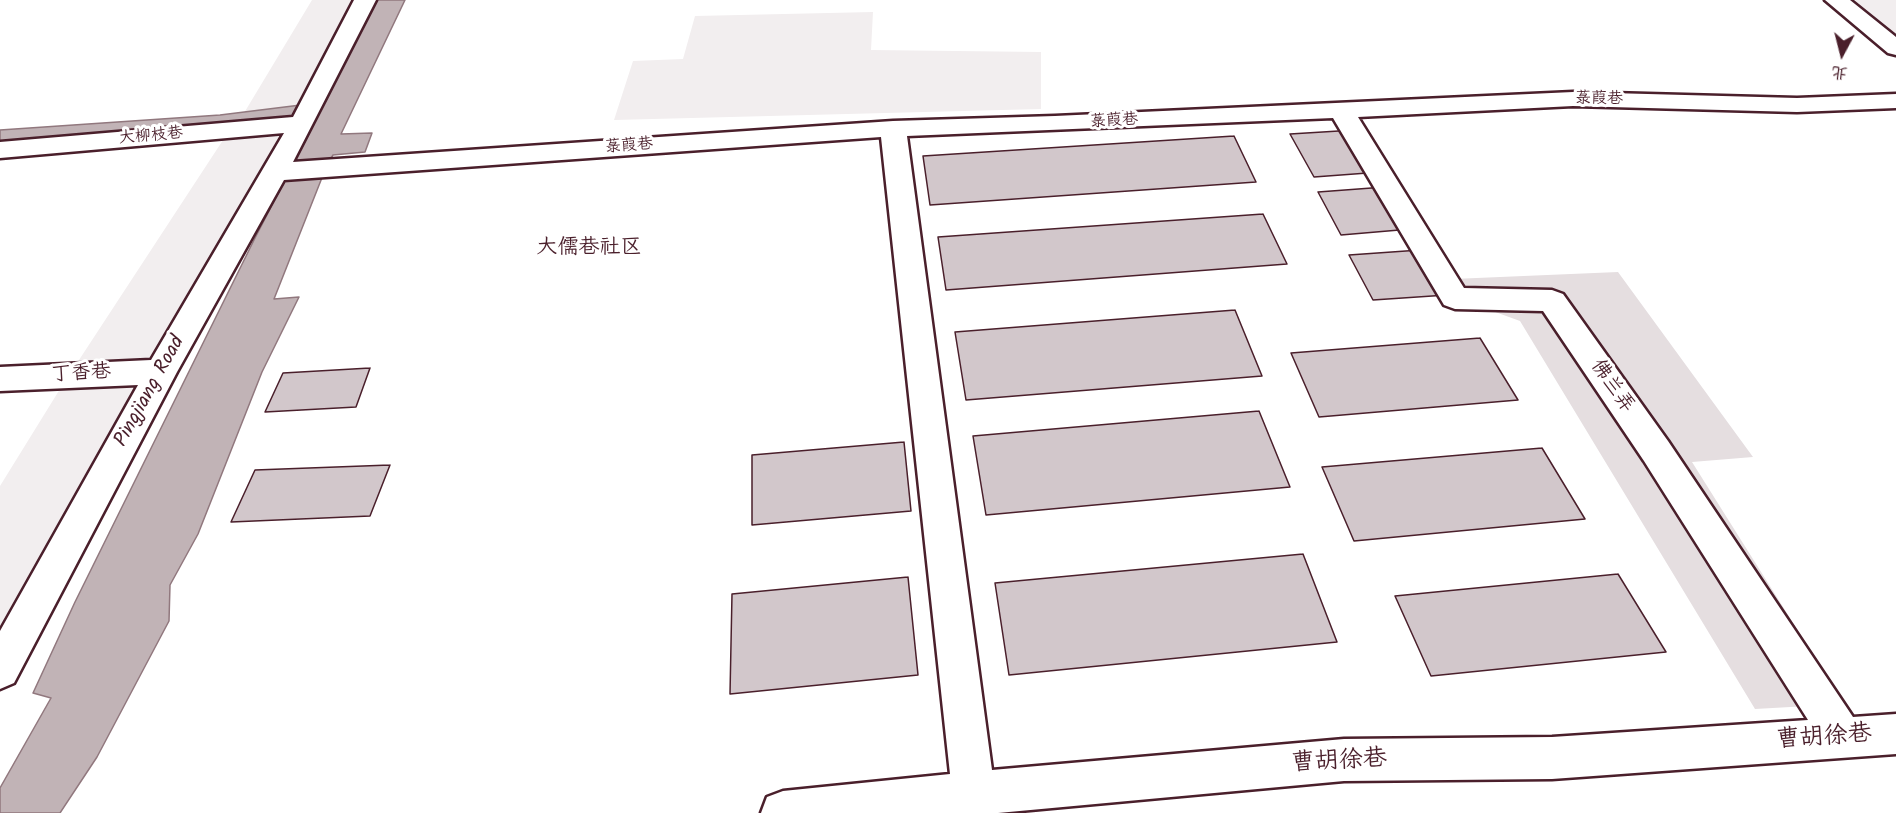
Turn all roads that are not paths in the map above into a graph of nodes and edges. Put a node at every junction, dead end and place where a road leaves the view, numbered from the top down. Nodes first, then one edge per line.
1 (365, 0) edge
2 (1836, 0) edge
3 (1896, 48) edge
4 (1896, 101) edge
5 (1341, 110) junction
6 (306, 114) junction
7 (893, 129) junction
8 (0, 150) edge
9 (279, 171) junction
10 (161, 372) junction
11 (0, 379) edge
12 (0, 670) edge
13 (1896, 734) edge
14 (1843, 738) junction
15 (975, 803) edge
16 (783, 813) edge

1 - 6 street, Pingjiang Road
2 - 3 street
4 - 5 street, 菉葭巷
5 - 7 street, 菉葭巷
5 - 14 street, 佛兰弄
6 - 8 street, 大柳枝巷
6 - 9 street, Pingjiang Road
7 - 9 street, 菉葭巷
7 - 15 street
9 - 10 street, Pingjiang Road
10 - 11 street, 丁香巷
10 - 12 street, Pingjiang Road
13 - 14 street, 曹胡徐巷
14 - 15 street, 曹胡徐巷
15 - 16 street, 曹胡徐巷

